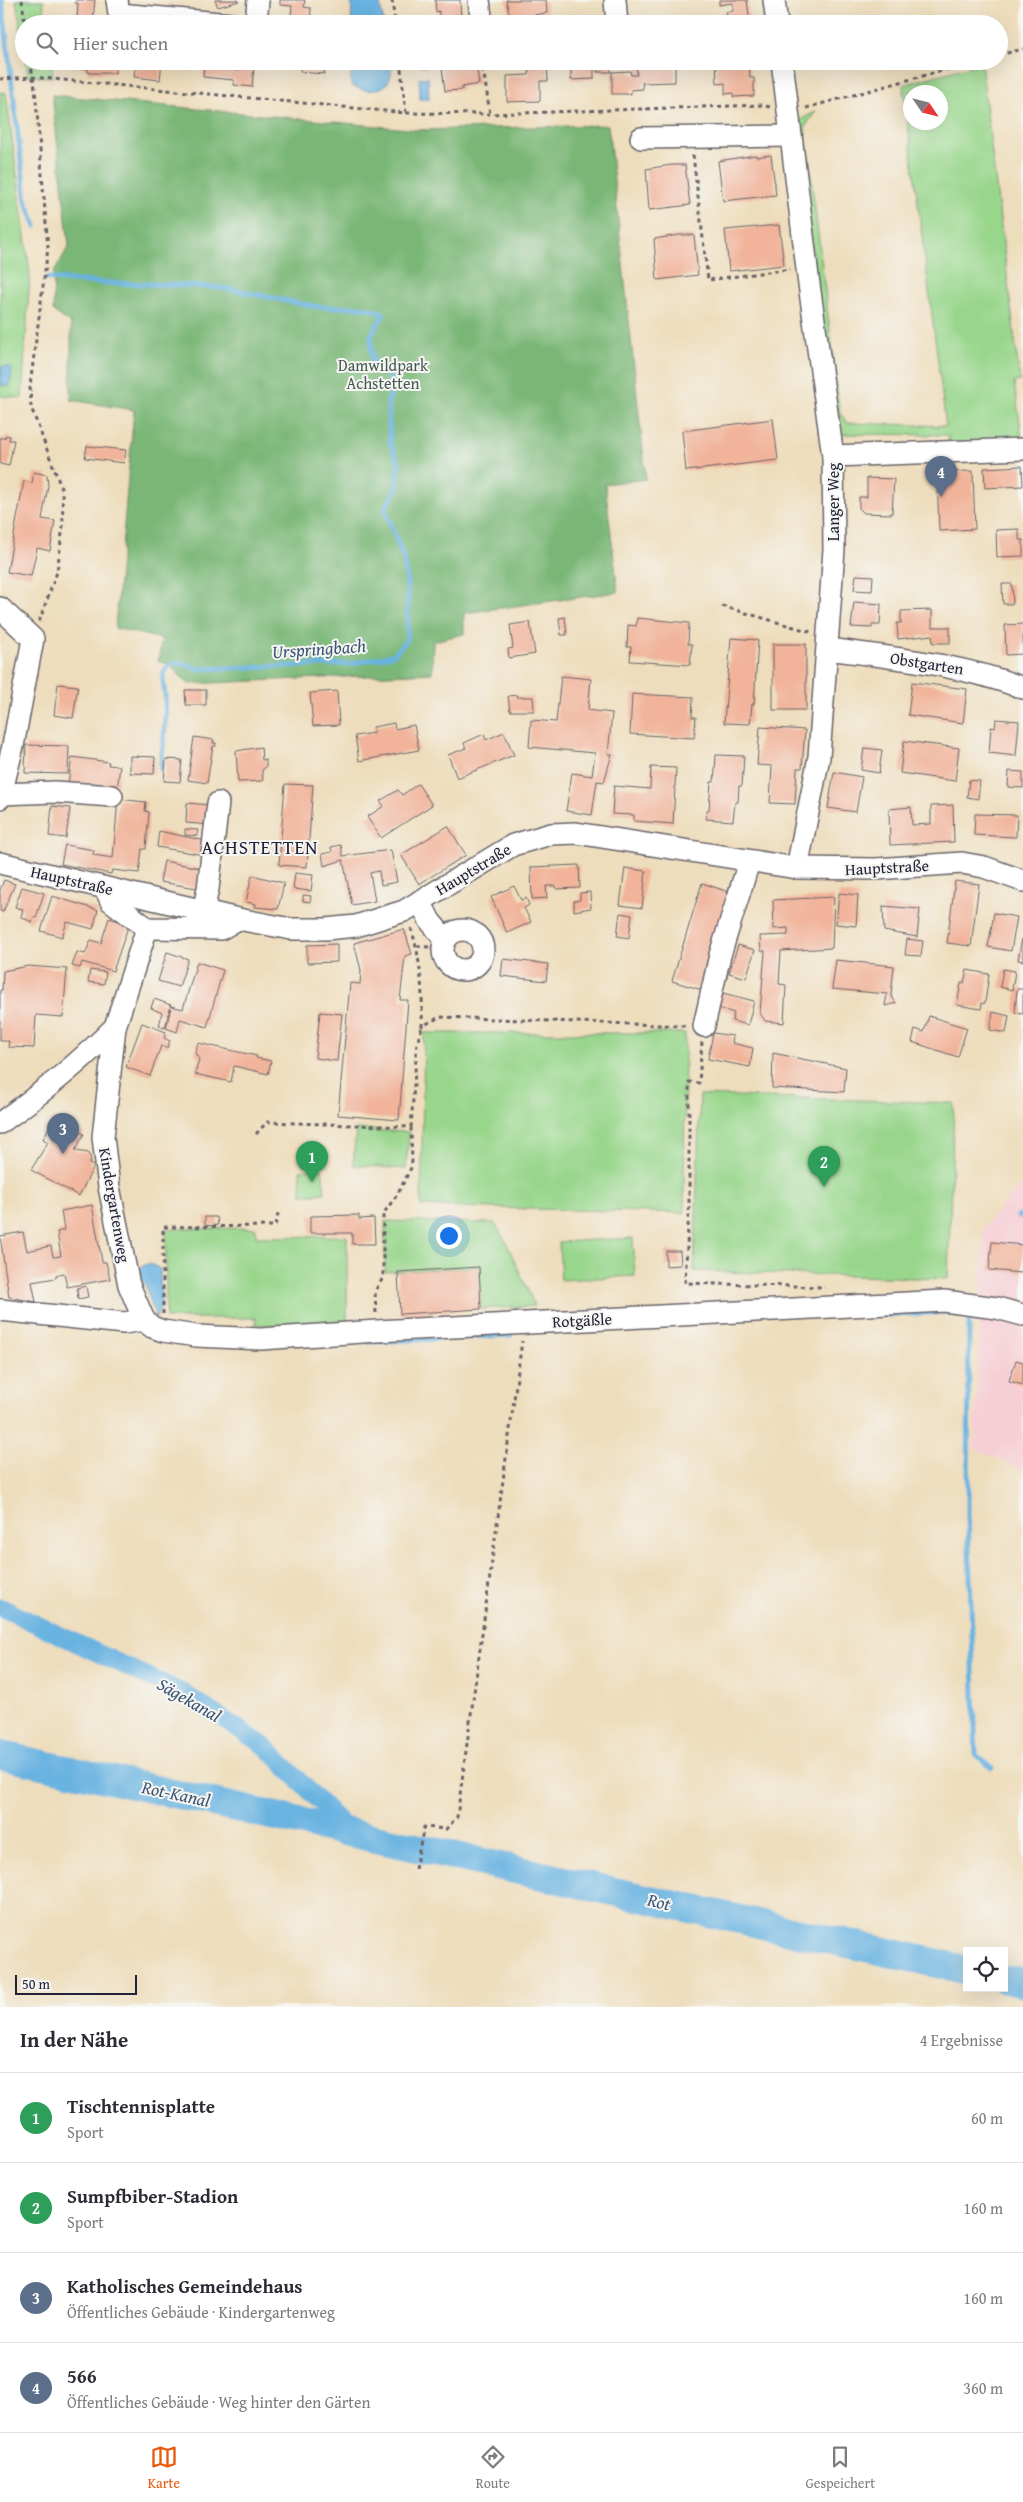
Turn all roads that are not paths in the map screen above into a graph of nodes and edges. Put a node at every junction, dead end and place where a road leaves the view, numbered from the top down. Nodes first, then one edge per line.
1 (118, 0) edge
2 (258, 0) edge
3 (478, 0) edge
4 (615, 0) edge
5 (774, 0) edge
6 (130, 15) edge
7 (257, 15) edge
8 (480, 15) edge
9 (616, 15) edge
10 (776, 15) edge
11 (783, 70) edge
12 (792, 136) junction
13 (641, 138) dead end
14 (1023, 449) edge
15 (833, 456) junction
16 (0, 608) edge
17 (828, 643) junction
18 (1023, 688) edge
19 (0, 796) edge
20 (112, 796) dead end
21 (218, 803) dead end
22 (1, 862) edge
23 (749, 862) junction
24 (798, 868) junction
25 (1023, 881) edge
26 (105, 888) junction
27 (412, 906) junction
28 (203, 911) junction
29 (238, 919) junction
30 (147, 928) junction
31 (445, 939) dead end
32 (704, 1026) road end
33 (115, 1027) junction
34 (0, 1123) edge
35 (0, 1310) edge
36 (1023, 1315) edge
37 (144, 1320) junction

1 - 6 street
2 - 7 street
3 - 8 street
4 - 9 street
5 - 10 street
11 - 12 street, Langer Weg
12 - 13 street
12 - 15 street, Langer Weg
14 - 15 street
15 - 17 street, Langer Weg
16 - 19 street
17 - 18 street, Obstgarten
17 - 24 street, Langer Weg
19 - 20 street
21 - 28 street
22 - 26 street, Hauptstraße
23 - 24 street, Hauptstraße
23 - 27 street, Hauptstraße
23 - 32 street
24 - 25 street, Hauptstraße
26 - 28 street, Hauptstraße
26 - 30 street
27 - 29 street, Hauptstraße
27 - 31 street
28 - 29 street, Hauptstraße
29 - 30 street
30 - 33 street, Kindergartenweg
33 - 34 street, Kindergartenweg
33 - 37 street, Kindergartenweg
35 - 37 street
36 - 37 street, Rotgäßle

